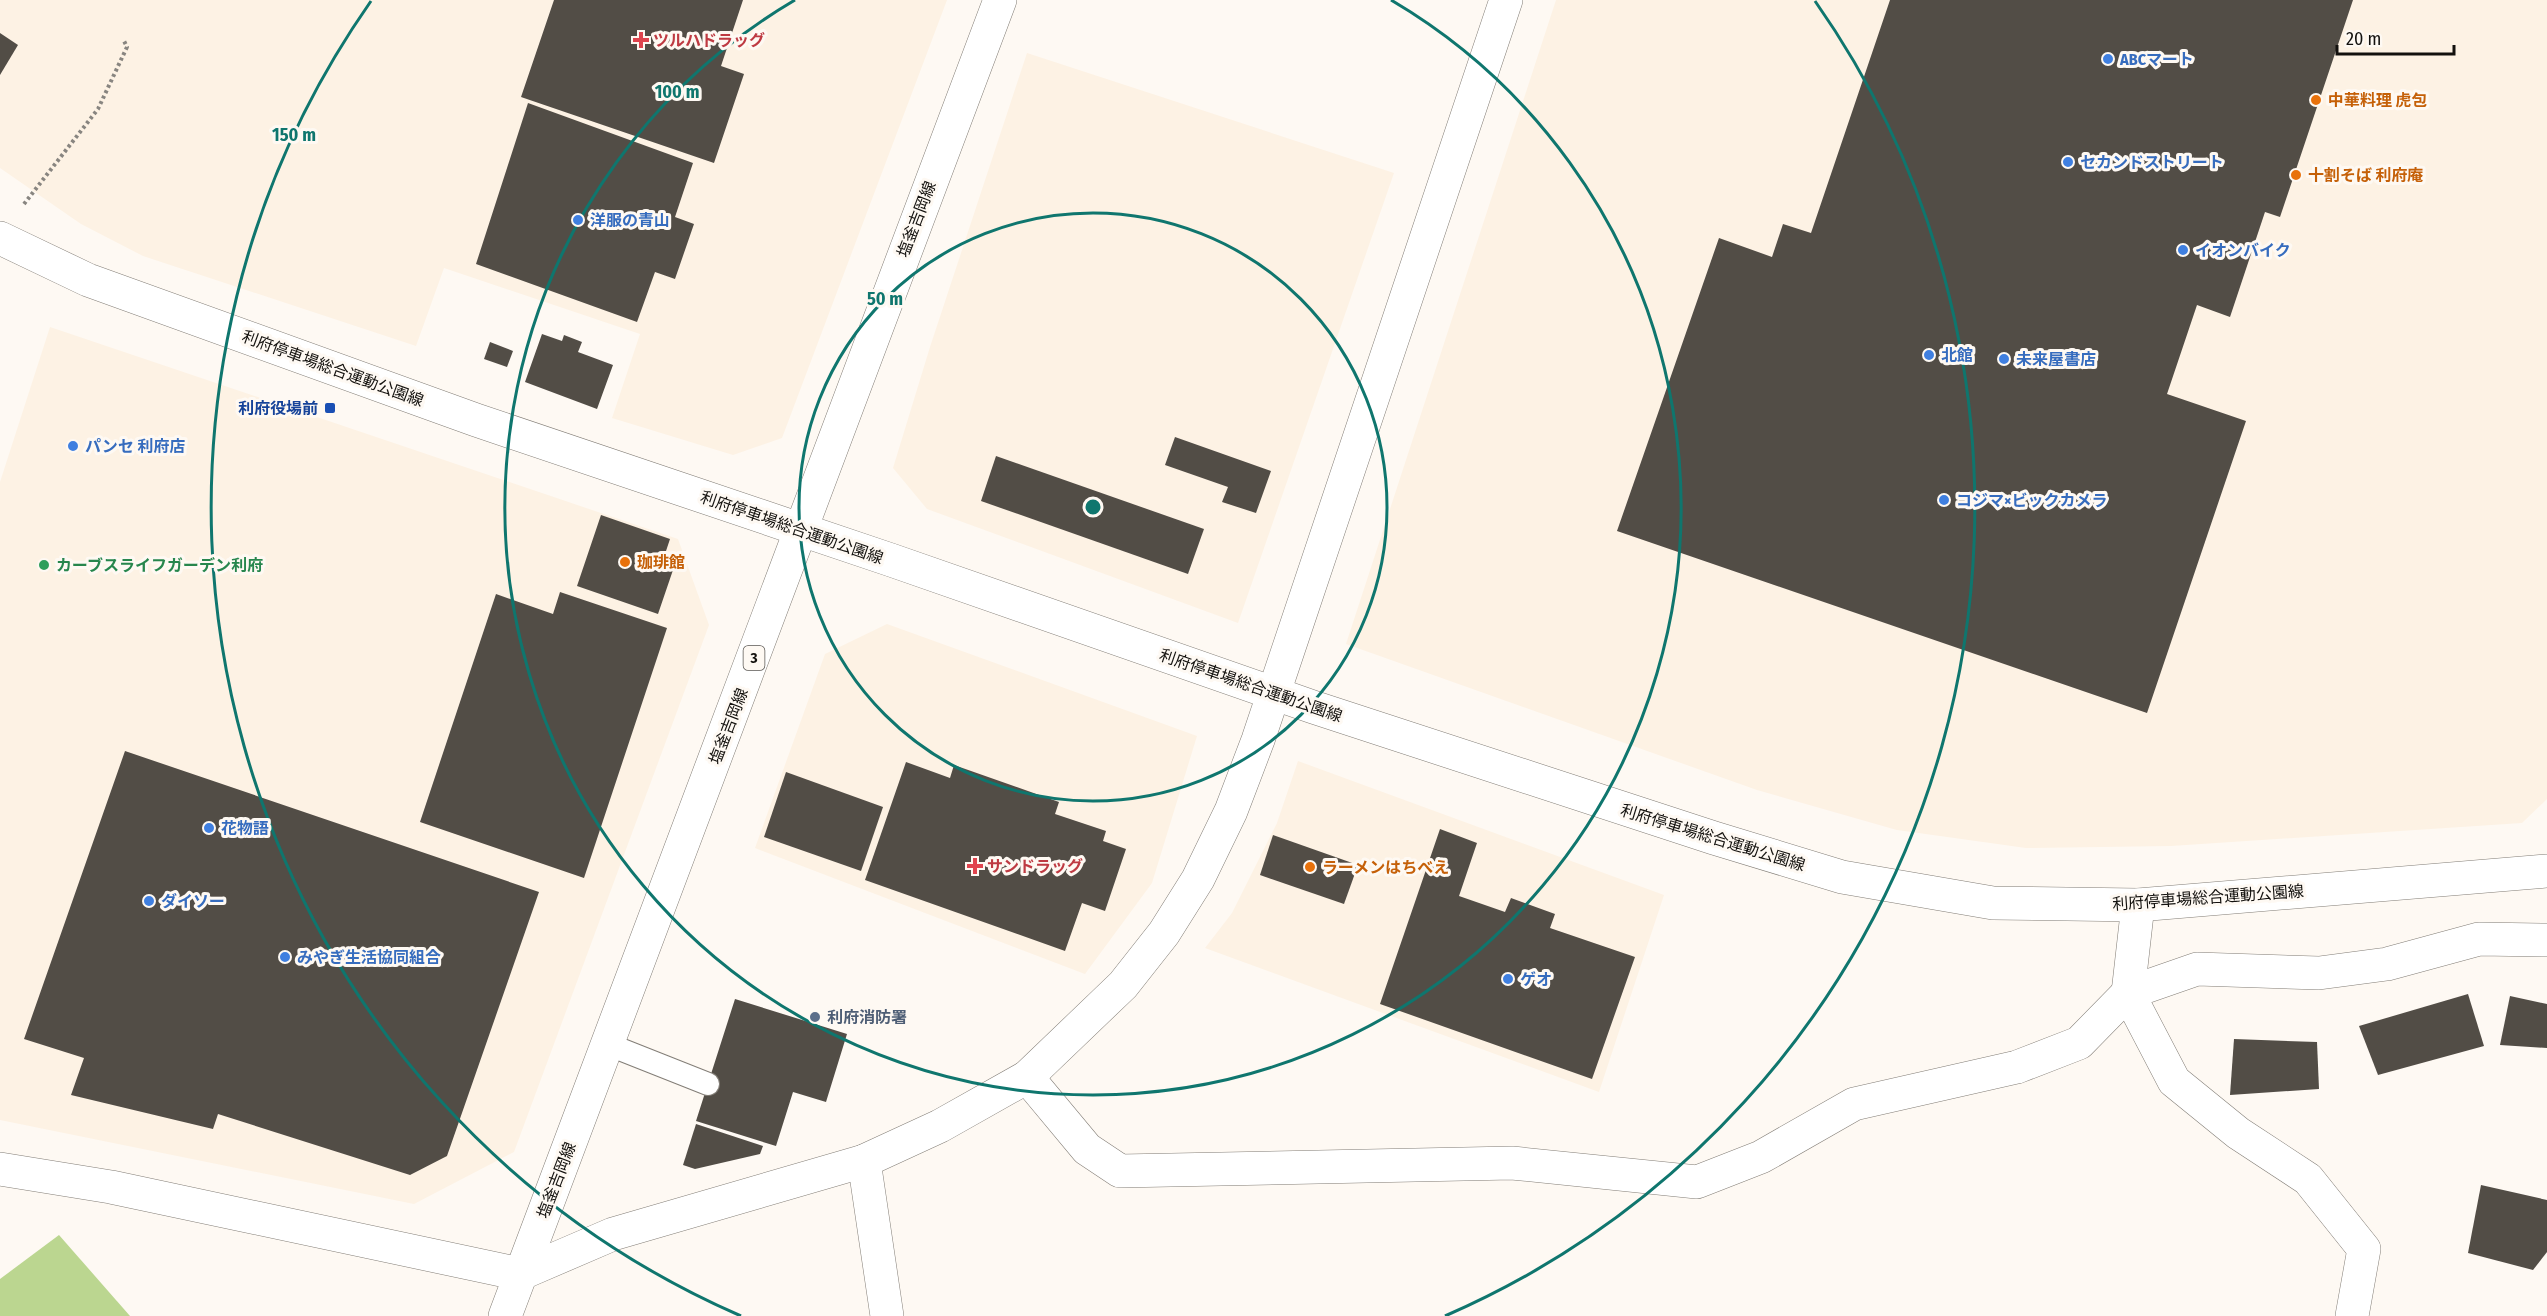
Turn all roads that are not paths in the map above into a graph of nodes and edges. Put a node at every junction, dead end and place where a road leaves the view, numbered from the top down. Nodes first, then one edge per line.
1 (1000, 0) edge
2 (1506, 0) edge
3 (0, 238) edge
4 (801, 530) junction
5 (1273, 693) junction
6 (2547, 871) edge
7 (2138, 905) junction
8 (2547, 940) edge
9 (2128, 993) junction
10 (607, 1044) junction
11 (1027, 1077) junction
12 (708, 1084) dead end
13 (864, 1161) junction
14 (0, 1169) edge
15 (520, 1274) junction
16 (505, 1316) edge
17 (887, 1316) edge
18 (2352, 1316) edge

1 - 4 street, 塩釜吉岡線 / 3
2 - 5 street
3 - 4 street, 利府停車場総合運動公園線
4 - 5 street, 利府停車場総合運動公園線
4 - 10 street, 塩釜吉岡線 / 3
5 - 7 street, 利府停車場総合運動公園線
5 - 11 street
6 - 7 street, 利府停車場総合運動公園線
7 - 9 street
8 - 9 street
9 - 11 street
9 - 18 street
10 - 12 lane
10 - 15 street, 塩釜吉岡線 / 3
11 - 13 street
13 - 15 street
13 - 17 street
14 - 15 street
15 - 16 street, 塩釜吉岡線 / 3

